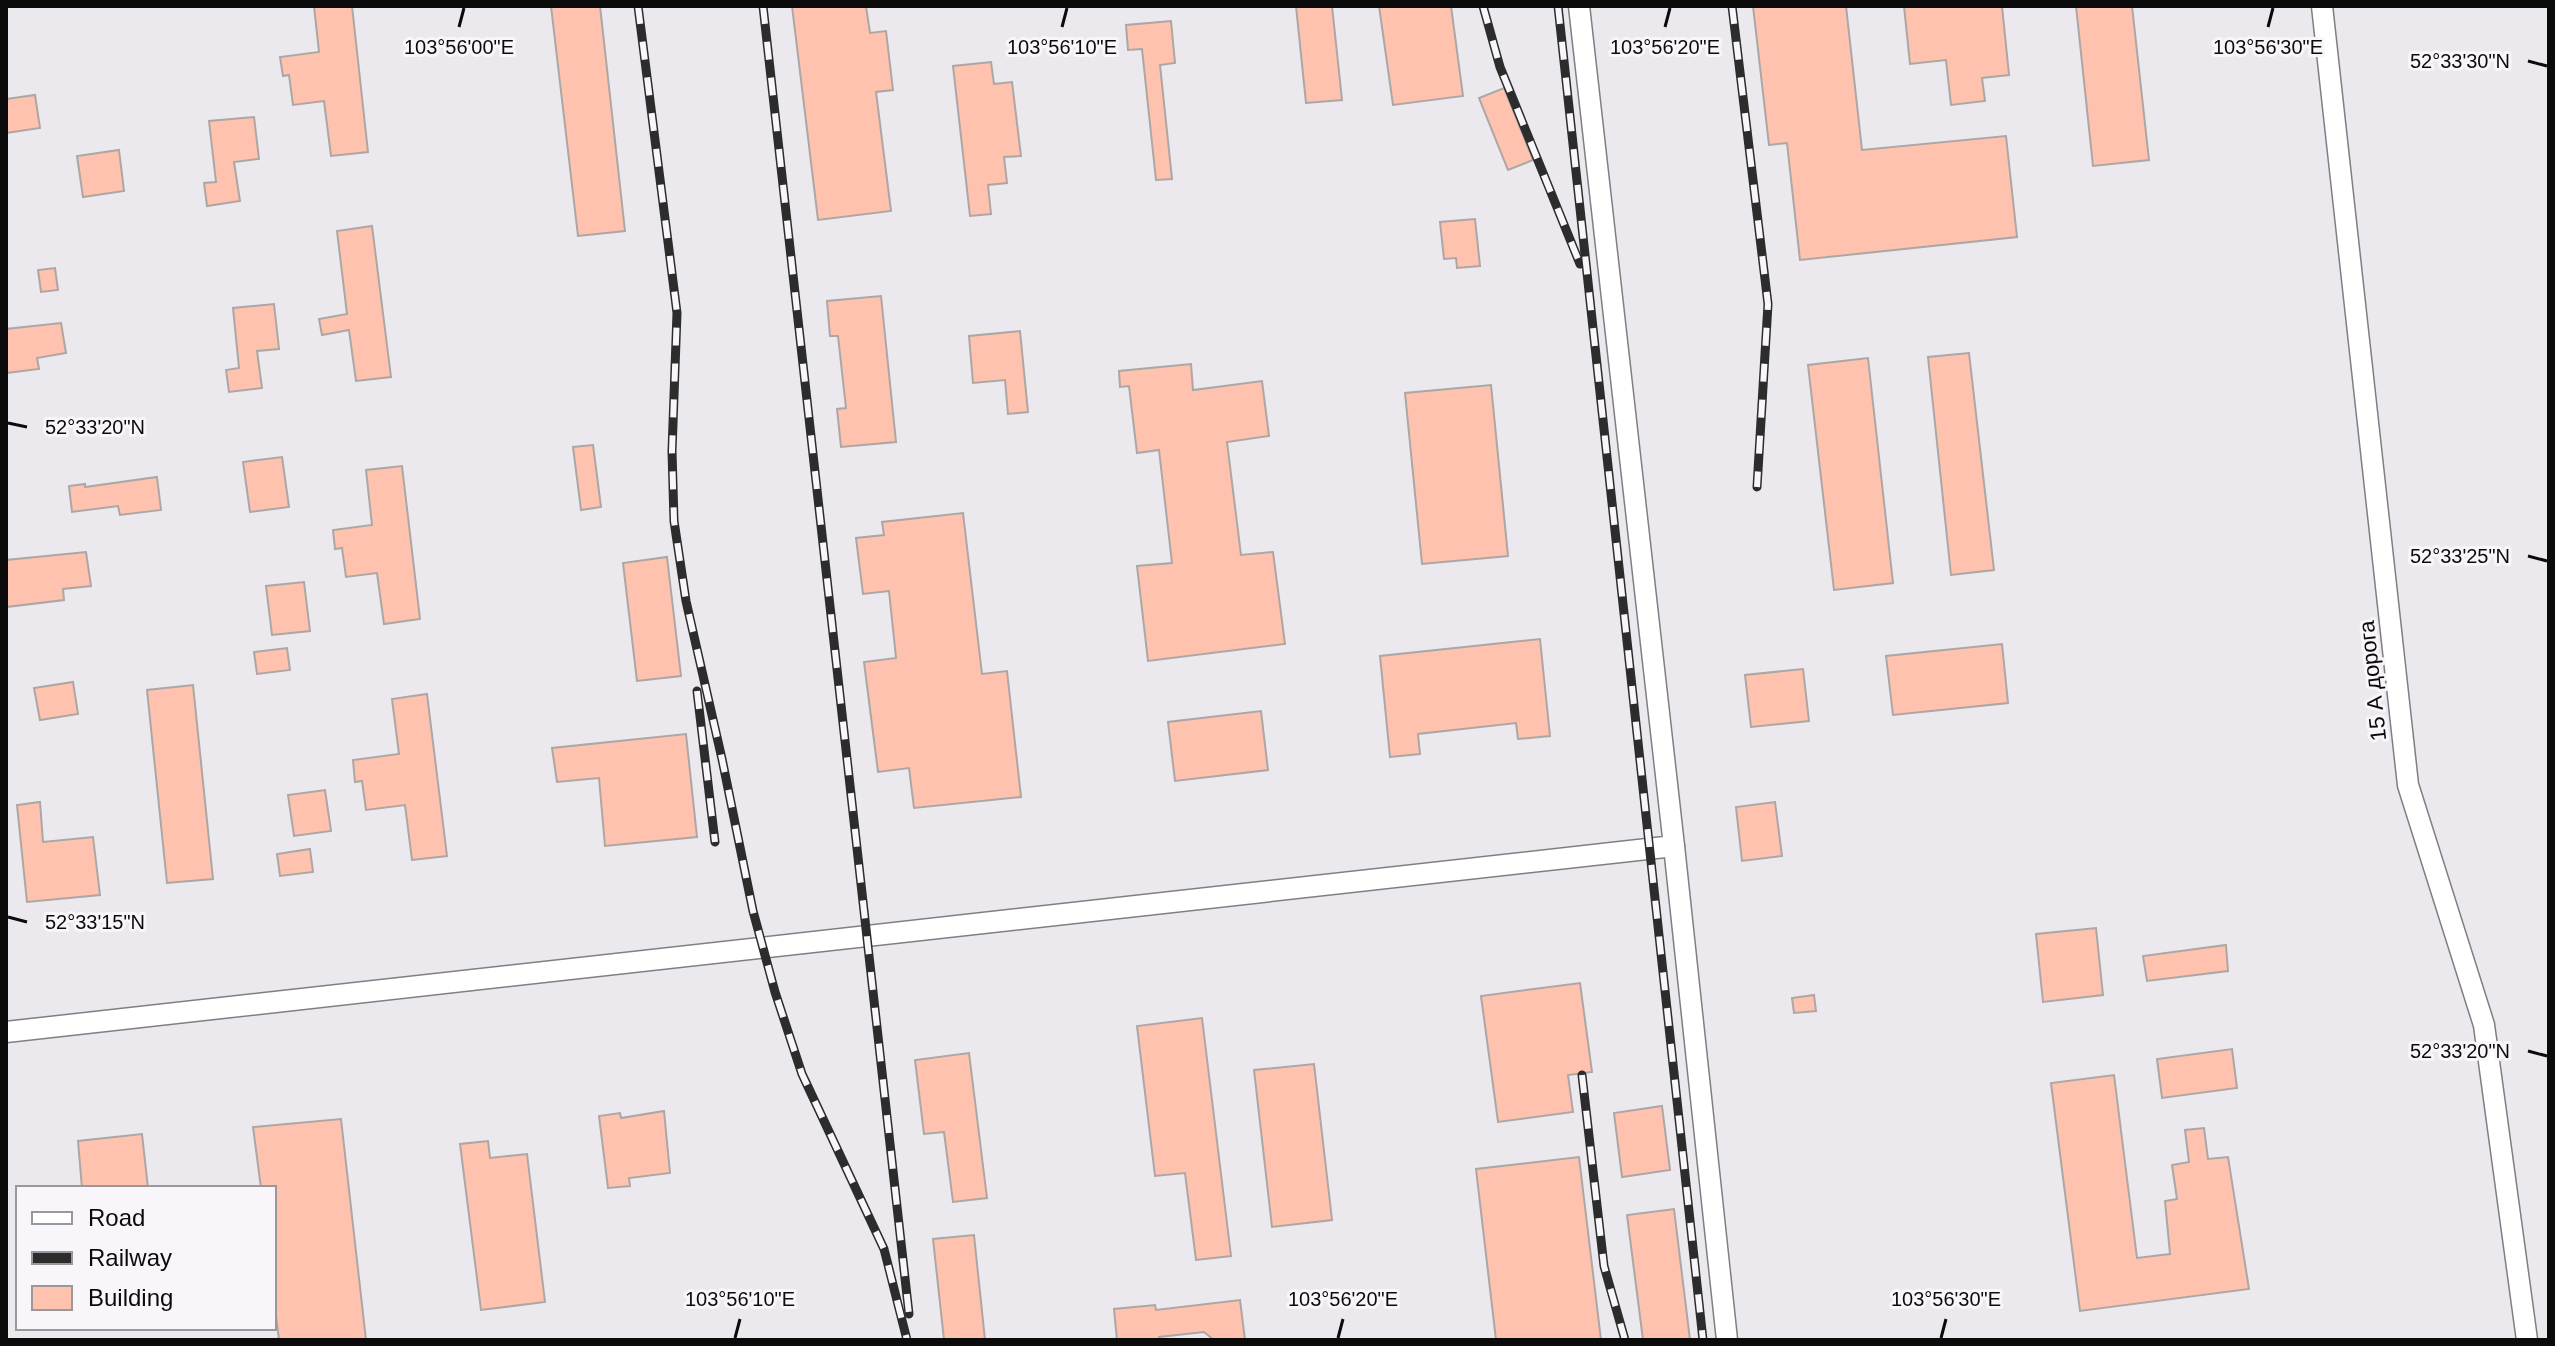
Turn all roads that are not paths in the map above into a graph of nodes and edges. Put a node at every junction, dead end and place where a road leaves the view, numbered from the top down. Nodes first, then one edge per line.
1 (1579, 6) edge
2 (2322, 6) edge
3 (1674, 846) junction
4 (6, 1032) edge
5 (1727, 1340) edge
6 (2527, 1340) edge

1 - 3 street
2 - 6 street, 15 А дорога
3 - 4 street
3 - 5 street

